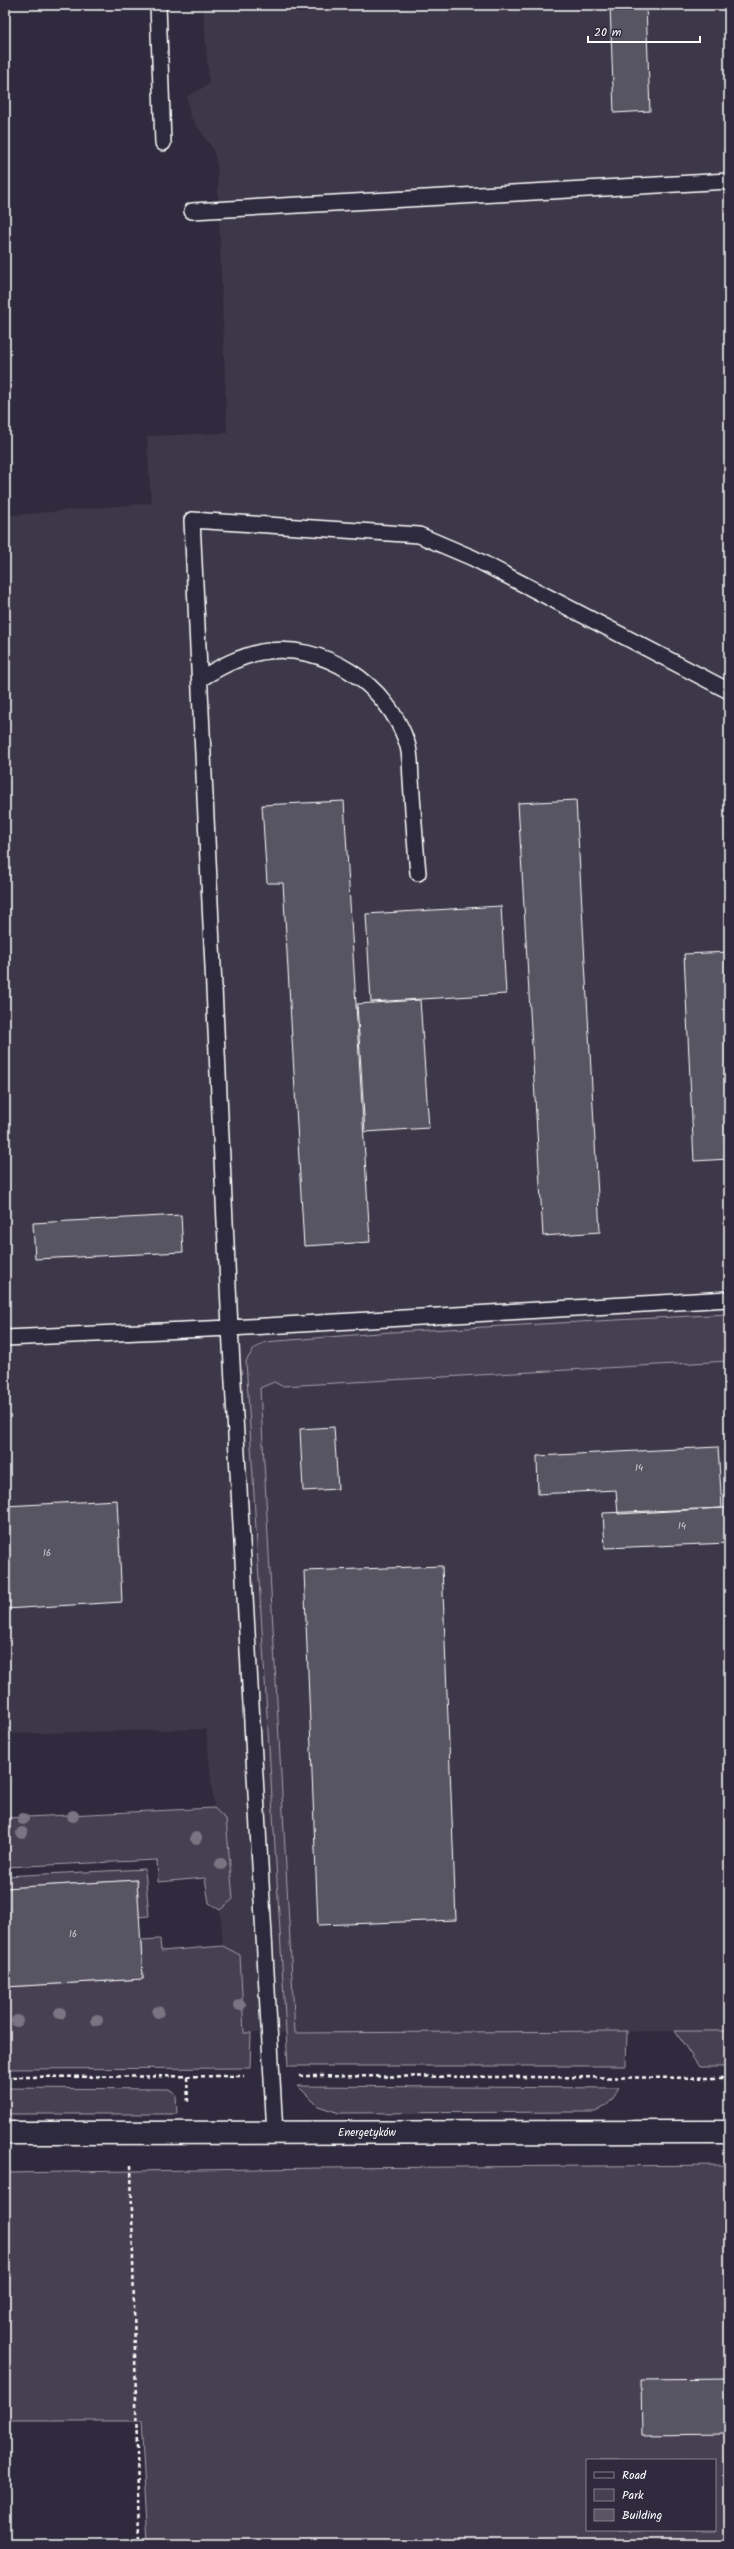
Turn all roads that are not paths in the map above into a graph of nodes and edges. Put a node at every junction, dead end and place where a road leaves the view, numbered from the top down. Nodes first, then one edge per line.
1 (158, 5) edge
2 (163, 143) dead end
3 (729, 181) edge
4 (192, 211) dead end
5 (200, 679) junction
6 (729, 691) edge
7 (418, 873) dead end
8 (729, 1298) edge
9 (230, 1328) junction
10 (5, 1338) edge
11 (729, 2132) edge
12 (5, 2133) edge
13 (275, 2133) junction

1 - 2 lane
3 - 4 lane
5 - 6 lane
5 - 7 lane
5 - 9 lane
8 - 9 lane
9 - 10 lane
9 - 13 lane
11 - 13 main road, Energetyków
12 - 13 main road, Energetyków

